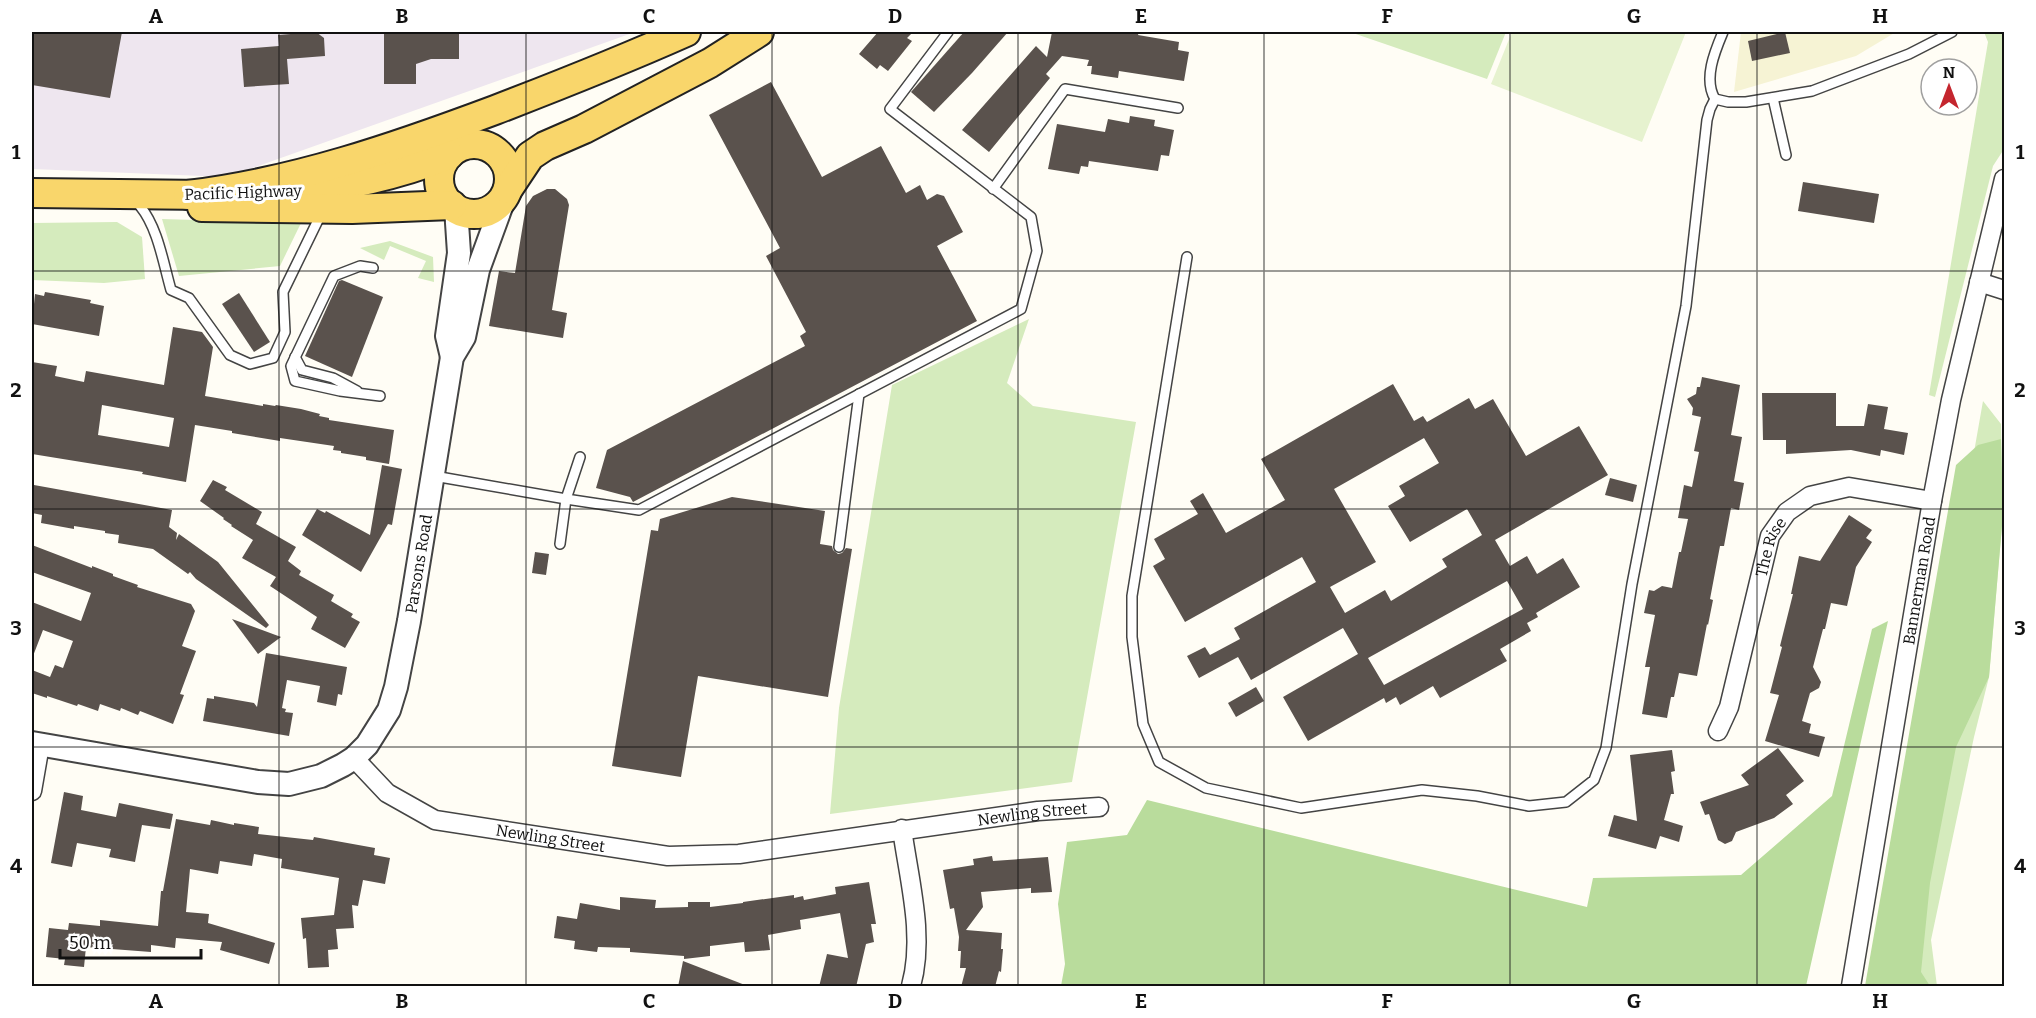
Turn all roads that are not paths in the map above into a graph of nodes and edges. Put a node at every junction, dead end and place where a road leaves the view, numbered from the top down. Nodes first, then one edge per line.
1 (686, 32) edge
2 (701, 32) edge
3 (759, 32) edge
4 (948, 32) edge
5 (1723, 32) edge
6 (1952, 32) edge
7 (1773, 98) junction
8 (1715, 99) junction
9 (1178, 108) dead end
10 (452, 152) junction
11 (1786, 155) dead end
12 (2004, 179) edge
13 (993, 189) junction
14 (32, 193) edge
15 (506, 193) junction
16 (188, 195) junction
17 (32, 205) edge
18 (140, 206) junction
19 (454, 206) junction
20 (324, 209) junction
21 (1187, 257) dead end
22 (373, 268) dead end
23 (1979, 282) junction
24 (2004, 290) edge
25 (452, 357) junction
26 (859, 394) junction
27 (380, 396) dead end
28 (580, 457) dead end
29 (431, 476) junction
30 (566, 500) junction
31 (1932, 501) junction
32 (560, 544) dead end
33 (838, 547) dead end
34 (1718, 731) dead end
35 (36, 744) edge
36 (354, 758) junction
37 (32, 791) edge
38 (1100, 807) dead end
39 (903, 829) junction
40 (911, 987) edge
41 (1851, 987) edge

1 - 16 main road
2 - 10 main road, Pacific Highway
3 - 15 main road
4 - 13 lane
5 - 8 lane
6 - 7 lane
7 - 8 lane
7 - 11 lane
8 - 21 lane
9 - 13 lane
10 - 15 main road
10 - 16 main road, Pacific Highway
10 - 19 main road
12 - 23 street, Bannerman Road
13 - 26 lane
14 - 16 main road, Pacific Highway
15 - 19 main road
15 - 25 street, Parsons Road
17 - 18 main road, Pacific Highway
18 - 20 main road, Pacific Highway
18 - 20 lane
19 - 20 main road, Pacific Highway
19 - 25 street, Parsons Road
22 - 27 lane
23 - 24 street
23 - 31 street, Bannerman Road
25 - 29 street, Parsons Road
26 - 30 lane
26 - 33 lane
28 - 30 lane
29 - 30 lane
29 - 36 street, Parsons Road
30 - 32 lane
31 - 34 street, The Rise
31 - 41 street, Bannerman Road
35 - 36 street
35 - 37 street
36 - 39 street, Newling Street
38 - 39 street, Newling Street
39 - 40 street

